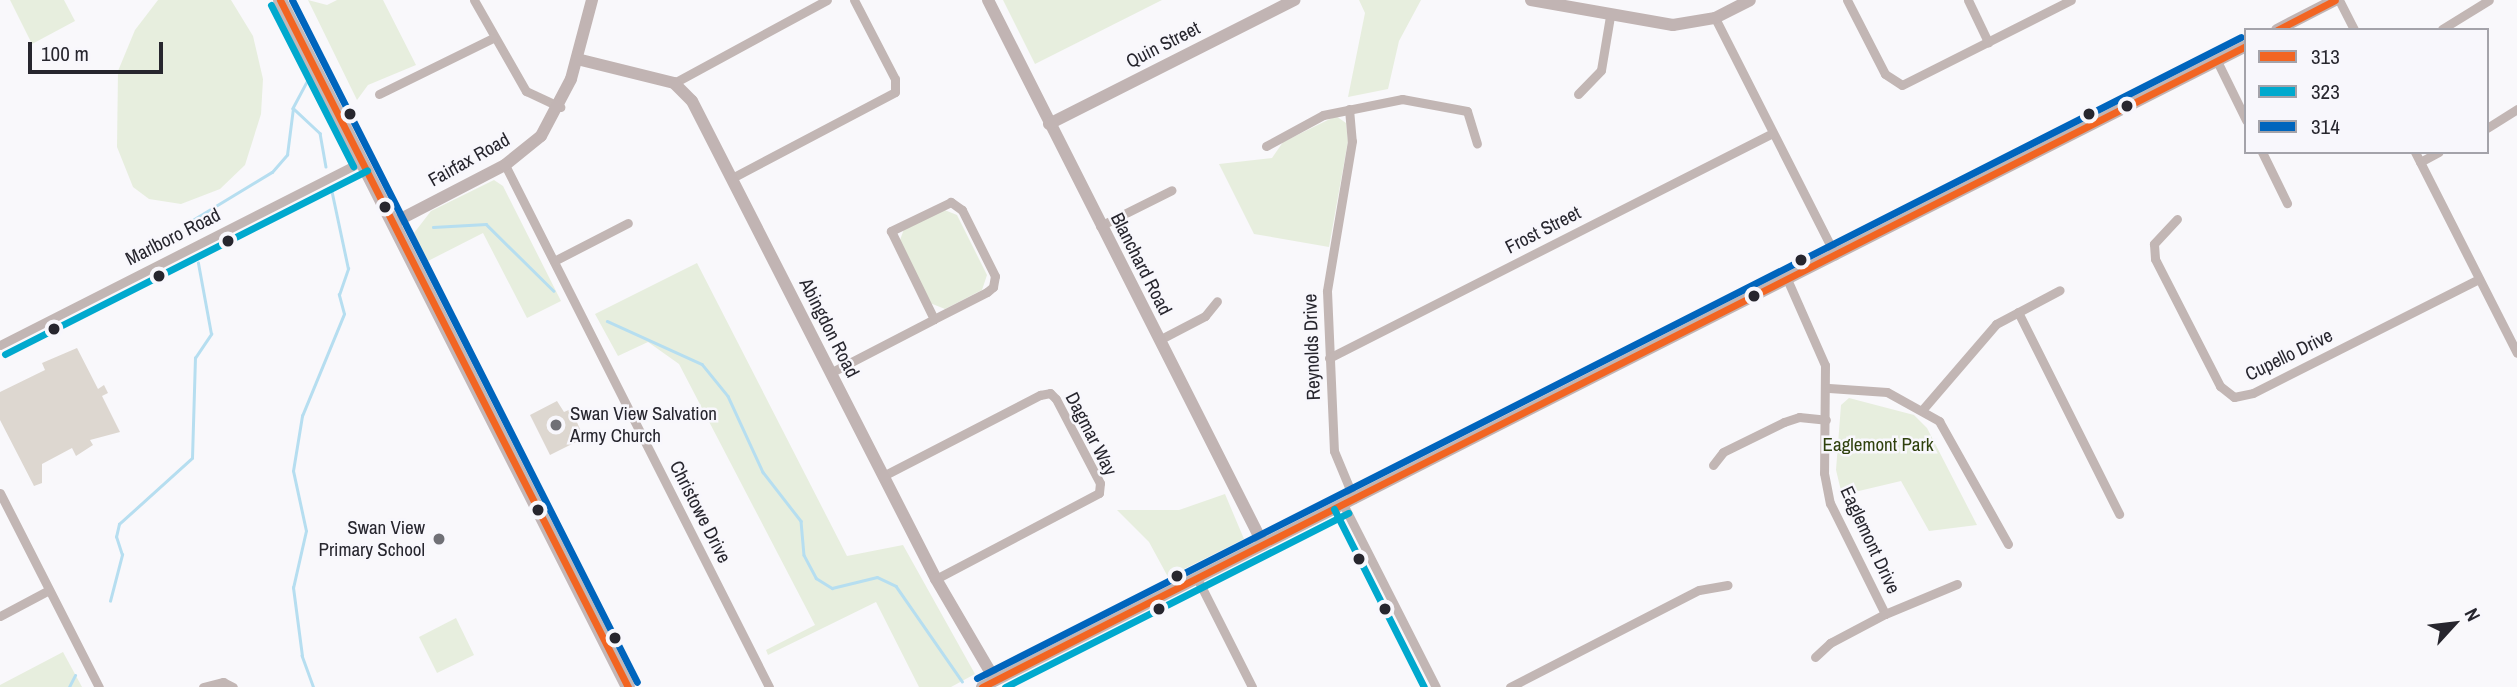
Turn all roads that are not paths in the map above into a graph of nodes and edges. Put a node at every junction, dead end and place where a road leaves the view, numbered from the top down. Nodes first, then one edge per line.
1 (280, 0) edge
2 (474, 0) edge
3 (592, 0) edge
4 (827, 0) edge
5 (854, 0) edge
6 (988, 0) edge
7 (1295, 0) edge
8 (1531, 0) edge
9 (1750, 0) edge
10 (1847, 0) edge
11 (1968, 0) edge
12 (2071, 0) edge
13 (2337, 0) edge
14 (2489, 0) edge
15 (1557, 2) edge
16 (1610, 16) junction
17 (1714, 18) junction
18 (2281, 28) edge
19 (2353, 28) edge
20 (2444, 28) edge
21 (493, 38) junction
22 (1988, 42) junction
23 (2244, 47) edge
24 (578, 59) junction
25 (2217, 61) junction
26 (674, 83) junction
27 (379, 94) dead end
28 (1578, 94) dead end
29 (560, 107) junction
30 (1349, 109) junction
31 (2517, 109) edge
32 (2244, 116) edge
33 (1049, 124) junction
34 (2489, 127) edge
35 (1772, 133) junction
36 (1477, 144) dead end
37 (1266, 146) dead end
38 (2263, 154) edge
39 (2416, 154) edge
40 (2436, 154) edge
41 (362, 161) junction
42 (2420, 162) junction
43 (505, 165) junction
44 (732, 178) junction
45 (1172, 190) dead end
46 (2287, 204) dead end
47 (2177, 219) dead end
48 (393, 222) junction
49 (628, 223) dead end
50 (1100, 226) junction
51 (1835, 254) junction
52 (554, 261) junction
53 (1787, 279) junction
54 (2479, 279) junction
55 (2060, 290) dead end
56 (1217, 301) dead end
57 (2018, 312) junction
58 (934, 320) junction
59 (1159, 340) junction
60 (0, 345) edge
61 (2517, 353) edge
62 (1329, 358) junction
63 (830, 373) junction
64 (1829, 388) junction
65 (1923, 409) junction
66 (1826, 419) junction
67 (1713, 464) dead end
68 (883, 476) junction
69 (0, 493) edge
70 (1348, 501) junction
71 (2119, 514) dead end
72 (1263, 544) junction
73 (2008, 544) dead end
74 (1198, 578) junction
75 (936, 579) junction
76 (1957, 584) dead end
77 (1728, 585) dead end
78 (50, 590) junction
79 (1885, 614) junction
80 (0, 616) edge
81 (1815, 657) dead end
82 (995, 680) junction
83 (99, 687) edge
84 (203, 687) edge
85 (233, 687) edge
86 (628, 687) edge
87 (769, 687) edge
88 (982, 687) edge
89 (1252, 687) edge
90 (1436, 687) edge
91 (1510, 687) edge

1 - 41 main road
2 - 21 street
3 - 24 street, Fairfax Road
4 - 26 street
5 - 44 street
6 - 33 street, Blanchard Road
7 - 33 street, Quin Street
8 - 15 street
9 - 17 street
10 - 22 street
11 - 22 street
12 - 22 street
13 - 18 street
13 - 19 street
14 - 20 street
15 - 16 street
16 - 17 street
16 - 28 street
17 - 35 street
21 - 27 street
21 - 29 street
23 - 25 street
24 - 26 street
24 - 29 street, Fairfax Road
25 - 32 street
25 - 51 street
26 - 44 street, Abingdon Road
29 - 43 street, Fairfax Road
30 - 36 street
30 - 37 street
30 - 62 street, Reynolds Drive
31 - 34 street
33 - 50 street, Blanchard Road
35 - 51 street
35 - 62 street, Frost Street
38 - 46 street
39 - 42 street
40 - 42 street
41 - 48 main road
41 - 60 street, Marlboro Road
42 - 54 street
43 - 48 street, Fairfax Road
43 - 52 street, Christowe Drive
44 - 63 street, Abingdon Road
45 - 50 street
47 - 54 street, Cupello Drive
48 - 86 main road
49 - 52 street
50 - 59 street, Blanchard Road
51 - 53 street
52 - 87 street, Christowe Drive
53 - 64 street, Eaglemont Drive
53 - 70 street
54 - 61 street
55 - 57 street
56 - 59 street
57 - 65 street
57 - 71 street
58 - 58 street
58 - 63 street
59 - 72 street, Blanchard Road
62 - 70 street, Reynolds Drive
63 - 68 street, Abingdon Road
64 - 65 street
64 - 66 street, Eaglemont Drive
65 - 73 street
66 - 67 street
66 - 79 street, Eaglemont Drive
68 - 75 street, Abingdon Road
68 - 75 street, Dagmar Way
69 - 78 street
70 - 72 street
70 - 90 street, Reynolds Drive
72 - 74 street
74 - 82 street
74 - 89 street
75 - 82 street, Abingdon Road
76 - 79 street
77 - 91 street
78 - 80 street
78 - 83 street
79 - 81 street
82 - 88 street
84 - 85 street

